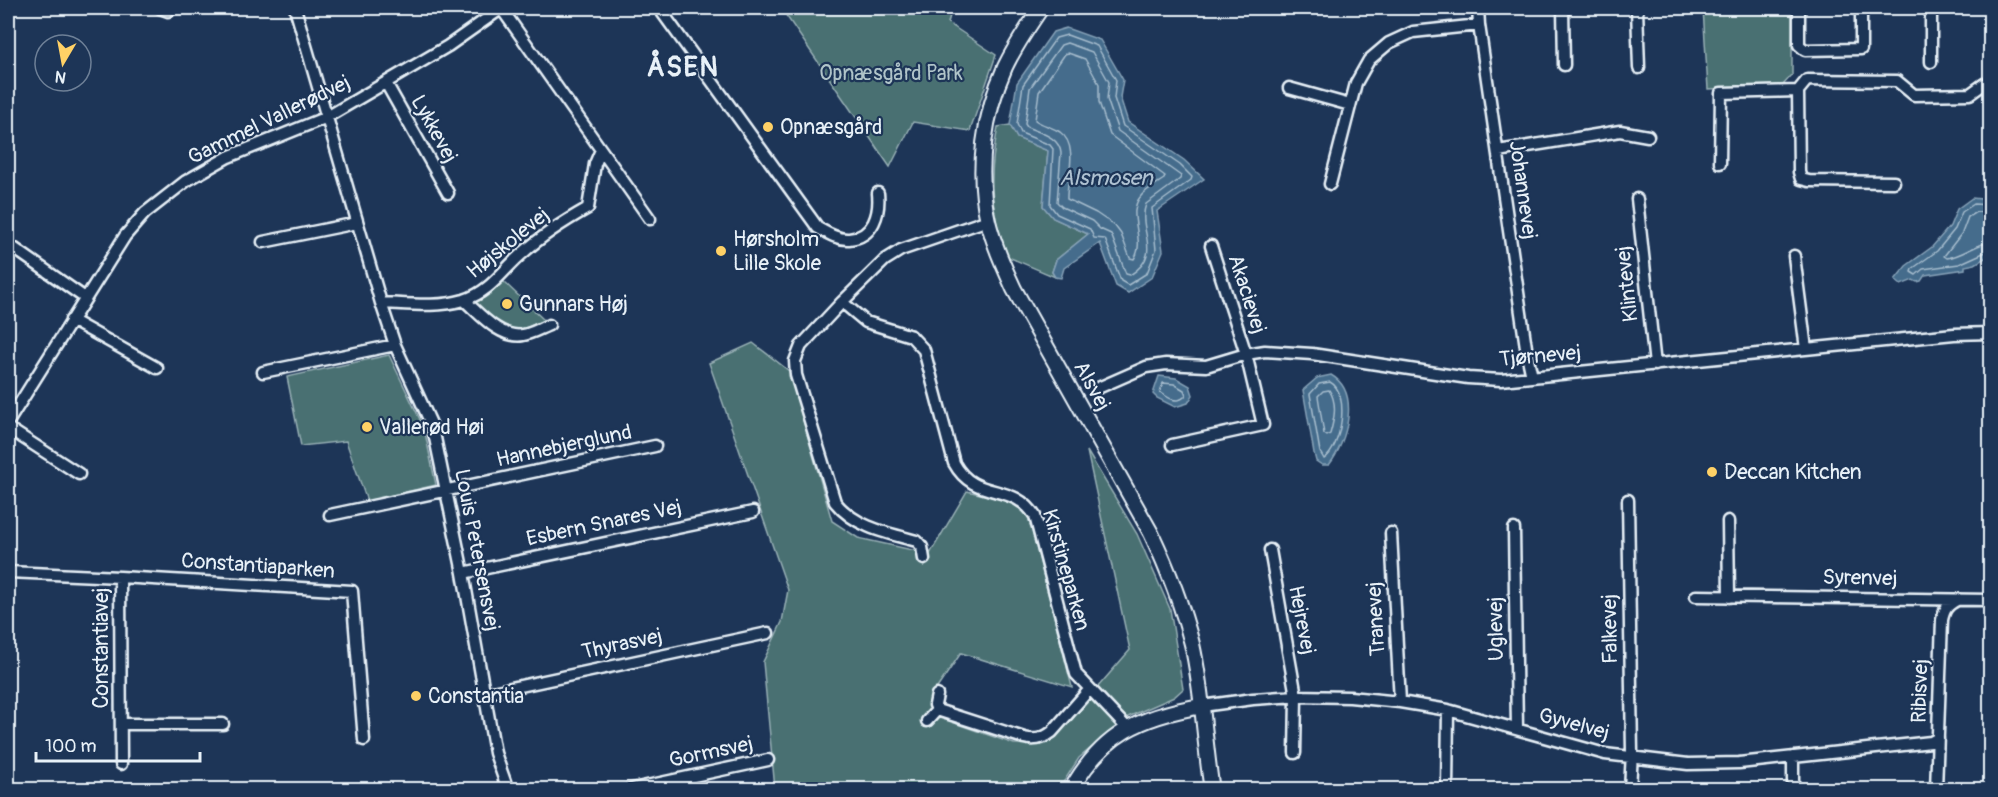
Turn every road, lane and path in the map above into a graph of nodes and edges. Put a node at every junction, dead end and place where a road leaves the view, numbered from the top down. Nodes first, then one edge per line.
1 (160, 8) edge
2 (173, 8) edge
3 (295, 8) edge
4 (501, 8) edge
5 (659, 8) edge
6 (1041, 8) edge
7 (1478, 8) edge
8 (1563, 8) edge
9 (1637, 8) edge
10 (1799, 8) edge
11 (1861, 8) edge
12 (1931, 8) edge
13 (1479, 25) junction
14 (1931, 62) dead end
15 (1564, 65) dead end
16 (1639, 68) dead end
17 (386, 83) junction
18 (1990, 84) edge
19 (1289, 88) dead end
20 (1798, 91) junction
21 (1350, 105) junction
22 (327, 117) junction
23 (1648, 136) dead end
24 (600, 150) junction
25 (1498, 151) junction
26 (1720, 163) dead end
27 (1894, 182) dead end
28 (1330, 184) dead end
29 (448, 193) dead end
30 (878, 193) dead end
31 (1637, 199) dead end
32 (650, 219) dead end
33 (988, 220) junction
34 (357, 223) junction
35 (263, 243) dead end
36 (8, 244) edge
37 (1211, 246) dead end
38 (1794, 256) dead end
39 (86, 298) junction
40 (464, 300) junction
41 (842, 302) junction
42 (381, 303) junction
43 (71, 320) junction
44 (549, 325) dead end
45 (1990, 333) edge
46 (395, 345) junction
47 (1806, 349) junction
48 (1246, 354) junction
49 (1655, 365) junction
50 (157, 368) dead end
51 (263, 372) dead end
52 (1532, 377) junction
53 (1098, 388) dead end
54 (8, 422) edge
55 (8, 428) edge
56 (1172, 445) dead end
57 (655, 446) dead end
58 (79, 474) dead end
59 (446, 489) junction
60 (1628, 500) dead end
61 (753, 512) dead end
62 (330, 515) dead end
63 (1728, 521) dead end
64 (1514, 529) dead end
65 (1391, 533) dead end
66 (1270, 550) dead end
67 (924, 560) dead end
68 (8, 572) edge
69 (463, 573) junction
70 (120, 577) junction
71 (1696, 596) dead end
72 (1729, 597) junction
73 (1957, 600) junction
74 (1990, 600) edge
75 (768, 633) dead end
76 (1089, 690) junction
77 (483, 694) junction
78 (937, 695) dead end
79 (1296, 696) junction
80 (1400, 702) junction
81 (1202, 706) junction
82 (937, 710) junction
83 (1448, 710) junction
84 (927, 721) dead end
85 (121, 724) junction
86 (223, 724) dead end
87 (1128, 729) junction
88 (1516, 729) junction
89 (1938, 738) junction
90 (364, 740) dead end
91 (1295, 753) dead end
92 (1793, 757) junction
93 (1631, 758) junction
94 (768, 760) dead end
95 (121, 764) dead end
96 (508, 789) edge
97 (628, 789) edge
98 (1071, 789) edge
99 (1212, 789) edge
100 (1447, 789) edge
101 (1630, 789) edge
102 (1793, 789) edge
103 (1936, 789) edge

1 - 2 street
3 - 22 street, Louis Petersensvej
4 - 17 street, Gammel Vallerødvej
4 - 24 street
5 - 30 street
6 - 33 street, Alsvej
7 - 13 street, Johannevej
8 - 15 street
9 - 16 street
10 - 11 street
12 - 14 street
13 - 21 street
13 - 25 street, Johannevej
17 - 22 street, Gammel Vallerødvej
17 - 29 street, Lykkevej
18 - 20 street
19 - 21 street
20 - 26 street
20 - 27 street
21 - 28 street
22 - 34 street, Louis Petersensvej
22 - 39 street, Gammel Vallerødvej
23 - 25 street
24 - 32 street
24 - 40 street, Højskolevej
25 - 52 street, Johannevej
31 - 49 street, Klintevej
33 - 41 street
33 - 81 street, Alsvej
34 - 35 street
34 - 42 street, Louis Petersensvej
36 - 39 street
37 - 48 street, Akacievej
38 - 47 street
39 - 43 street, Gammel Vallerødvej
40 - 42 street, Højskolevej
40 - 44 street, Højskolevej
41 - 67 street
41 - 76 street, Kirstineparken
42 - 46 street, Louis Petersensvej
43 - 50 street
43 - 54 street, Gammel Vallerødvej
45 - 47 street, Tjørnevej
46 - 51 street
46 - 59 street, Louis Petersensvej
47 - 49 street, Tjørnevej
48 - 52 street, Tjørnevej
48 - 53 street, Tjørnevej
48 - 56 street, Akacievej
49 - 52 street, Tjørnevej
55 - 58 street
57 - 59 street, Hannebjerglund
59 - 62 street, Hannebjerglund
59 - 69 street, Louis Petersensvej
60 - 93 street, Falkevej
61 - 69 street, Esbern Snares Vej
63 - 72 street
64 - 88 street, Uglevej
65 - 80 street, Tranevej
66 - 79 street, Hejrevej
68 - 70 street, Constantiavej
69 - 77 street, Louis Petersensvej
70 - 85 street, Constantiavej
70 - 90 street, Constantiaparken
71 - 72 street, Syrenvej
72 - 73 street, Syrenvej
73 - 74 street, Syrenvej
73 - 89 street, Ribisvej
75 - 77 street, Thyrasvej
76 - 82 street
76 - 87 street, Kirstineparken
77 - 96 street, Louis Petersensvej
78 - 82 street
79 - 80 street, Gyvelvej
79 - 81 street, Gyvelvej
79 - 91 street, Hejrevej
80 - 83 street, Gyvelvej
81 - 87 street
81 - 99 street, Alsvej
82 - 84 street
83 - 88 street, Gyvelvej
83 - 100 street
85 - 86 street, Constantiavej
85 - 95 street, Constantiavej
87 - 98 street
88 - 93 street, Gyvelvej
89 - 92 street, Gyvelvej
89 - 103 street, Ribisvej
92 - 93 street, Gyvelvej
92 - 102 street
93 - 101 street, Falkevej
94 - 97 street, Gormsvej

